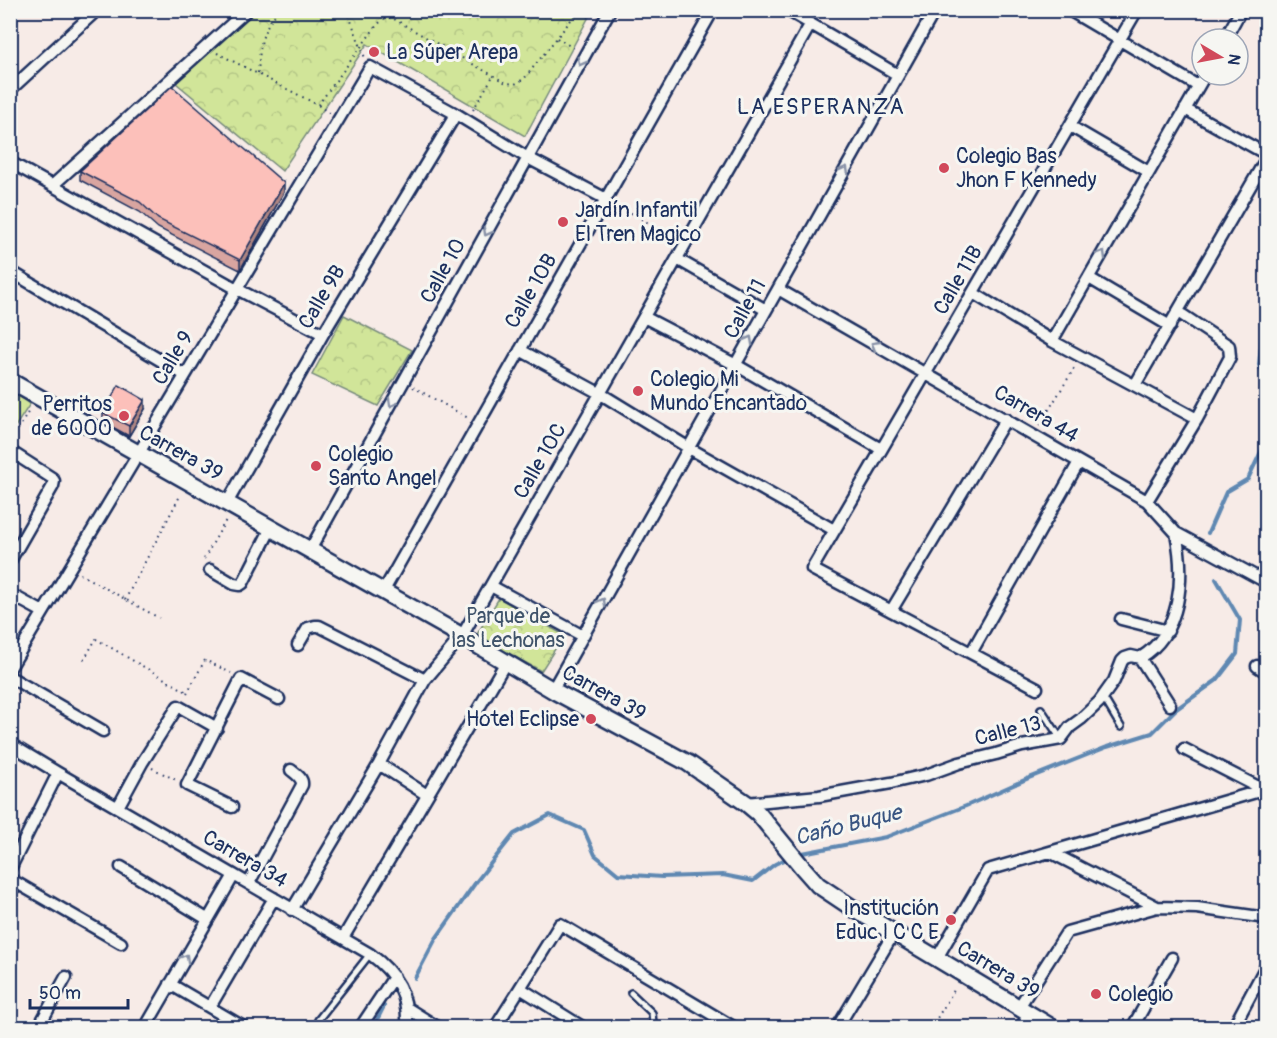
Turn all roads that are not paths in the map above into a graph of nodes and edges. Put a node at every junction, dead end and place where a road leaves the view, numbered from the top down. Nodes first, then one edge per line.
1 (97, 10) edge
2 (247, 10) edge
3 (610, 10) edge
4 (713, 10) edge
5 (787, 10) edge
6 (935, 10) edge
7 (1069, 10) edge
8 (1137, 10) edge
9 (1241, 10) edge
10 (810, 24) junction
11 (1232, 27) edge
12 (1120, 40) junction
13 (898, 75) junction
14 (1190, 81) edge
15 (1197, 87) edge
16 (10, 90) edge
17 (1185, 108) junction
18 (456, 114) junction
19 (1070, 126) junction
20 (1266, 154) edge
21 (528, 158) junction
22 (1266, 159) edge
23 (10, 162) edge
24 (1149, 172) junction
25 (53, 185) junction
26 (606, 199) junction
27 (677, 259) junction
28 (10, 271) edge
29 (1089, 278) junction
30 (237, 289) junction
31 (778, 289) junction
32 (973, 293) junction
33 (766, 310) junction
34 (1178, 312) junction
35 (644, 316) junction
36 (1170, 326) junction
37 (322, 334) junction
38 (1052, 341) junction
39 (520, 350) junction
40 (735, 365) junction
41 (925, 374) junction
42 (185, 375) junction
43 (10, 381) edge
44 (1135, 385) junction
45 (601, 394) junction
46 (1197, 418) junction
47 (1006, 419) junction
48 (689, 447) junction
49 (881, 449) junction
50 (10, 451) edge
51 (139, 453) junction
52 (1079, 462) junction
53 (1147, 501) junction
54 (230, 505) junction
55 (271, 528) junction
56 (834, 530) junction
57 (1176, 534) junction
58 (310, 550) junction
59 (10, 561) edge
60 (210, 570) road end
61 (1266, 582) edge
62 (491, 586) junction
63 (383, 592) junction
64 (10, 594) edge
65 (891, 611) junction
66 (43, 612) junction
67 (1121, 619) dead end
68 (1168, 631) junction
69 (462, 636) junction
70 (583, 636) junction
71 (298, 645) dead end
72 (971, 653) junction
73 (1140, 658) junction
74 (506, 662) junction
75 (10, 668) edge
76 (10, 677) edge
77 (425, 680) junction
78 (1037, 688) dead end
79 (553, 689) junction
80 (1103, 697) junction
81 (279, 699) dead end
82 (1170, 705) dead end
83 (1041, 709) dead end
84 (1121, 727) dead end
85 (217, 728) junction
86 (103, 730) dead end
87 (1061, 739) junction
88 (10, 744) edge
89 (1184, 749) dead end
90 (379, 764) junction
91 (291, 770) dead end
92 (58, 773) junction
93 (1265, 788) edge
94 (427, 795) junction
95 (746, 803) junction
96 (118, 807) junction
97 (232, 807) dead end
98 (1050, 852) junction
99 (121, 867) dead end
100 (10, 869) edge
101 (234, 874) junction
102 (10, 879) edge
103 (249, 883) junction
104 (274, 898) junction
105 (1157, 907) junction
106 (292, 910) junction
107 (1266, 918) edge
108 (207, 919) junction
109 (894, 933) junction
110 (343, 938) junction
111 (121, 943) dead end
112 (370, 954) junction
113 (937, 958) junction
114 (1172, 958) dead end
115 (1266, 966) edge
116 (66, 976) dead end
117 (394, 977) junction
118 (170, 984) junction
119 (520, 988) junction
120 (631, 993) dead end
121 (210, 1007) junction
122 (407, 1008) junction
123 (1024, 1010) junction
124 (318, 1020) dead end
125 (228, 1023) edge
126 (38, 1028) edge
127 (145, 1028) edge
128 (245, 1028) edge
129 (360, 1028) edge
130 (407, 1028) edge
131 (439, 1028) edge
132 (495, 1028) edge
133 (584, 1028) edge
134 (650, 1028) edge
135 (735, 1028) edge
136 (837, 1028) edge
137 (1021, 1028) edge
138 (1053, 1028) edge
139 (1132, 1028) edge
140 (1233, 1028) edge

1 - 16 street
2 - 25 street
3 -> 21 street, Calle 10
4 - 26 street, Calle 10B
5 - 10 street
6 - 13 street, Calle 11
7 - 12 street
8 - 12 street, Calle 11B
9 - 11 street
10 - 13 street
10 - 27 street, Calle 10C
12 - 14 street
12 - 19 street, Calle 11B
31 -> 13 street, Calle 11
15 - 17 street
17 - 20 street
17 - 24 street
18 - 21 street
18 - 30 street, Calle 9
18 - 37 street, Calle 9B
19 - 24 street
19 - 32 street, Calle 11B
21 - 26 street
21 -> 58 street, Calle 10
22 - 34 street
23 - 25 street
29 -> 24 street
25 - 30 street
26 - 39 street, Calle 10B
27 - 33 street
27 - 35 street, Calle 10C
28 - 42 street
29 - 36 street
29 - 38 street
30 - 37 street
30 - 42 street, Calle 9
31 - 33 street, Calle 11
41 -> 31 street, Carrera 44
32 - 38 street
32 - 41 street, Calle 11B
40 -> 33 street, Calle 11
34 - 36 street
34 - 46 street
35 - 40 street
35 - 45 street, Calle 10C
36 - 44 street
37 - 54 street, Calle 9B
38 - 44 street
39 - 45 street
39 - 63 street, Calle 10B
40 - 48 street, Calle 11
40 - 49 street
41 - 47 street, Carrera 44
41 - 49 street, Calle 11B
42 - 51 street, Calle 9
43 - 51 street, Carrera 39
44 - 46 street
45 - 48 street
45 - 62 street, Calle 10C
46 - 53 street
47 - 52 street, Carrera 44
47 - 65 street
48 - 56 street
70 -> 48 street, Calle 11
49 - 56 street, Calle 11B
50 - 59 street
51 - 54 street, Carrera 39
51 - 66 street, Calle 9
52 - 53 street, Carrera 44
52 - 72 street
53 - 57 street, Carrera 44
54 - 55 street, Carrera 39
55 - 58 street, Carrera 39
55 - 60 street
56 - 65 street, Calle 11B
57 - 61 street, Carrera 44
57 - 68 street, Calle 13
58 - 63 street, Carrera 39
62 - 69 street, Calle 10C
62 - 70 street
63 - 69 street, Carrera 39
64 - 66 street
65 - 72 street
66 - 75 street, Calle 9
67 - 68 street
68 - 73 street, Calle 13
69 - 74 street, Carrera 39
69 - 77 street, Calle 10C
70 - 79 street, Calle 11
71 - 77 street
72 - 78 street
73 - 80 street, Calle 13
73 - 82 street
74 - 79 street, Carrera 39
74 - 94 street
76 - 86 street
77 - 90 street, Calle 10C
79 - 95 street, Carrera 39
80 - 84 lane
80 - 87 street, Calle 13
81 - 85 street
83 - 87 lane
85 - 96 street
85 - 97 street
87 - 95 street, Calle 13
88 - 92 street, Carrera 34
89 - 93 street
90 - 94 street
90 - 106 street, Calle 10C
91 - 103 street
92 - 96 street, Carrera 34
92 - 100 street
93 - 98 street
94 - 110 street
95 - 109 street, Carrera 39
96 - 101 street, Carrera 34
98 - 105 street
98 - 113 street
99 - 108 street
101 - 103 street, Carrera 34
101 - 108 street
102 - 111 street
103 - 104 street, Carrera 34
104 - 106 street, Carrera 34
104 - 121 street
105 - 107 street
105 - 123 street
106 - 110 street, Carrera 34
118 -> 108 street
109 - 113 street, Carrera 39
109 - 136 street
110 - 112 street, Carrera 34
112 - 117 street, Carrera 34
112 - 124 lane
113 - 123 street, Carrera 39
114 - 139 street
115 - 140 street
116 - 126 street
117 - 122 street, Carrera 34
117 - 129 street
118 - 121 street
118 - 127 street
119 - 132 street
119 - 133 street
119 - 135 street
120 - 134 lane
121 - 125 street
122 - 130 street
122 - 131 street
123 - 137 street
123 - 138 street, Carrera 39
125 - 128 street

